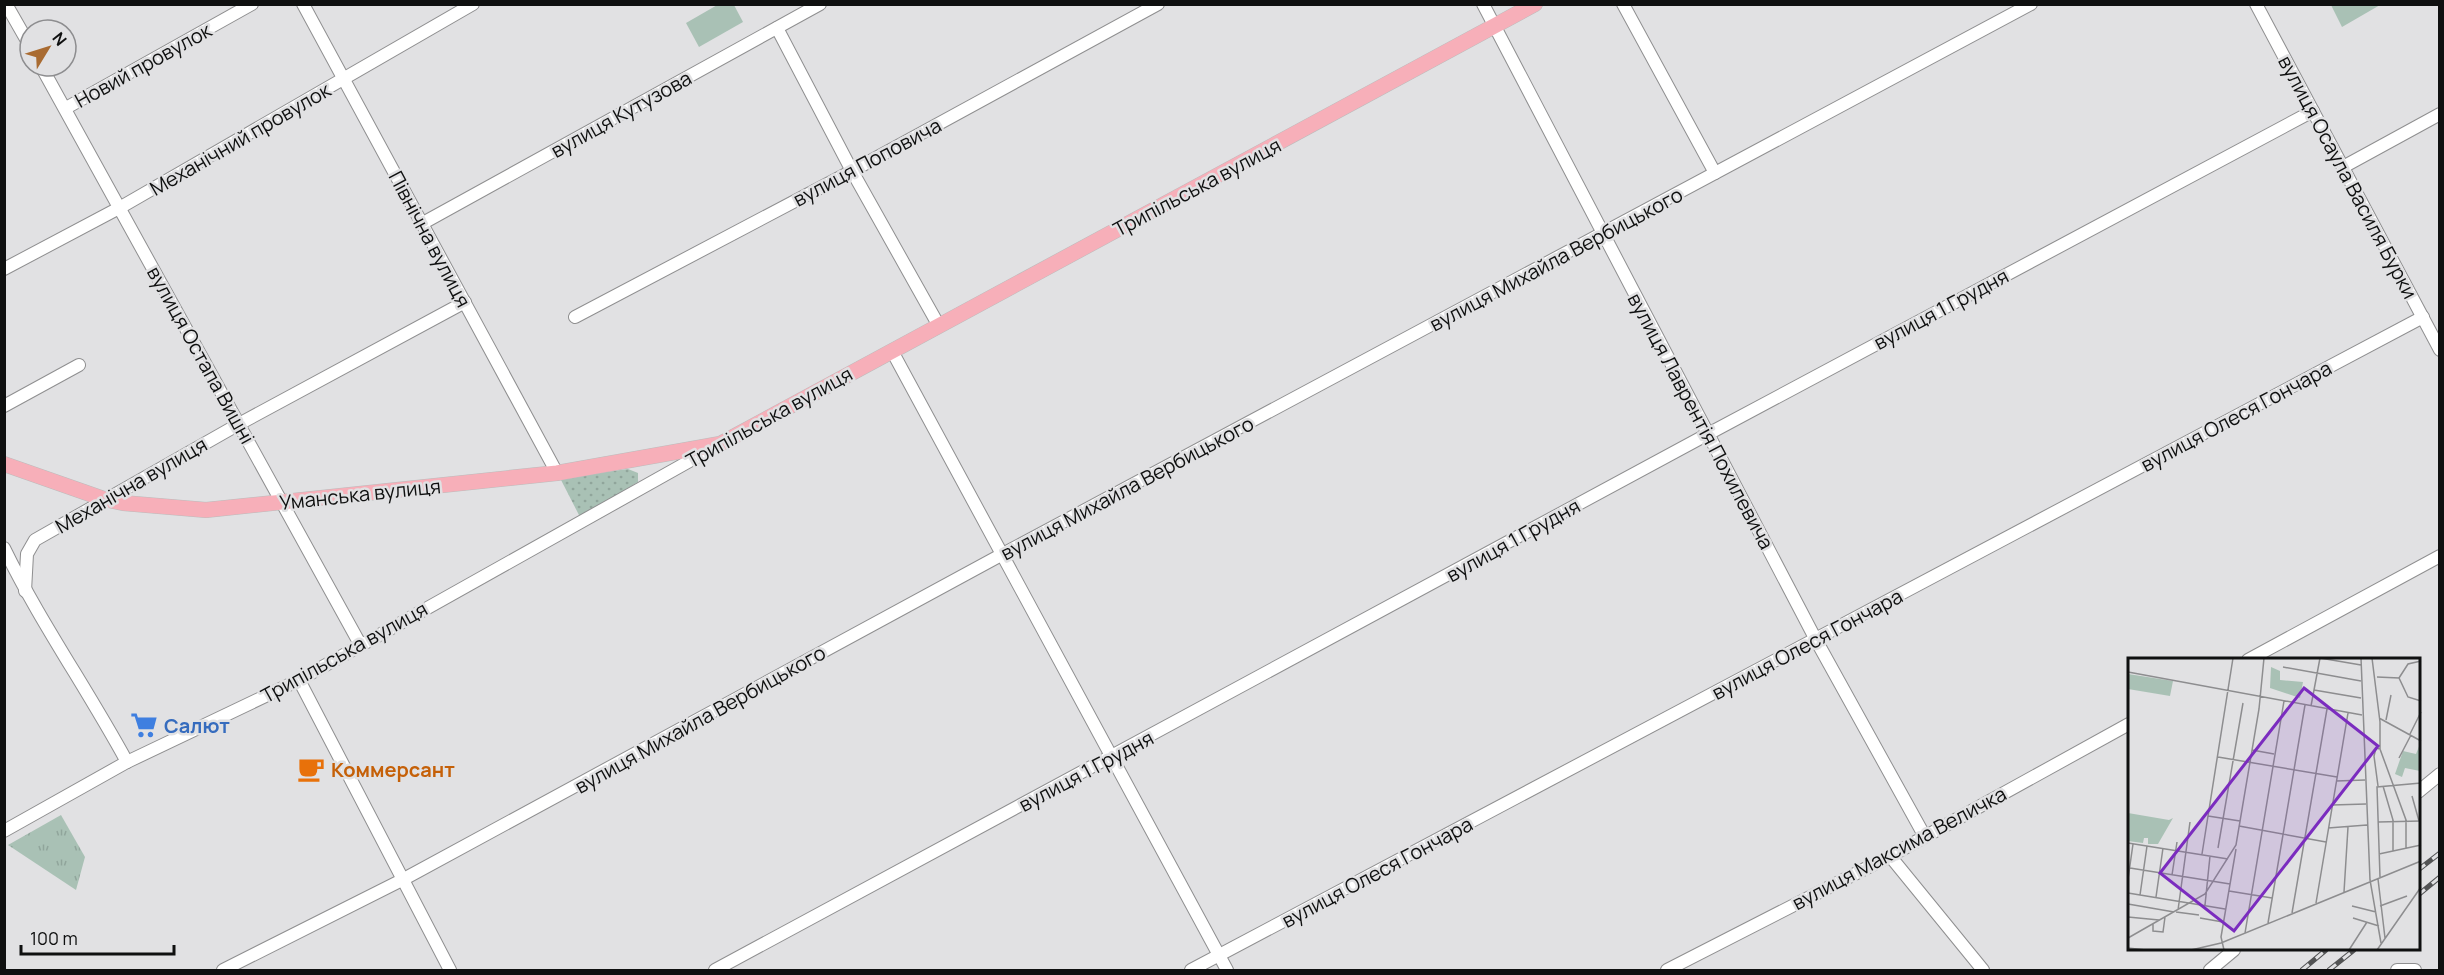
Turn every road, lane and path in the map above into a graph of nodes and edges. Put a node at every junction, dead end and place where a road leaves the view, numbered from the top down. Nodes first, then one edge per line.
1 (6, 4) edge
2 (252, 4) edge
3 (303, 4) edge
4 (473, 4) edge
5 (820, 4) edge
6 (1158, 4) edge
7 (1483, 4) edge
8 (1535, 4) edge
9 (1623, 4) edge
10 (2031, 4) edge
11 (2256, 4) edge
12 (18, 25) edge
13 (1494, 26) junction
14 (777, 28) junction
15 (48, 78) edge
16 (344, 80) junction
17 (66, 108) junction
18 (2313, 111) junction
19 (2439, 114) edge
20 (2343, 167) junction
21 (852, 171) junction
22 (1715, 174) junction
23 (121, 207) junction
24 (423, 223) junction
25 (1603, 235) junction
26 (4, 269) edge
27 (465, 302) junction
28 (575, 317) dead end
29 (2422, 317) junction
30 (939, 326) junction
31 (2439, 350) edge
32 (892, 351) junction
33 (79, 365) dead end
34 (4, 406) edge
35 (239, 424) junction
36 (1708, 434) junction
37 (720, 444) junction
38 (4, 464) edge
39 (557, 473) junction
40 (104, 499) junction
41 (282, 503) junction
42 (4, 548) edge
43 (1001, 555) junction
44 (2439, 556) edge
45 (25, 591) junction
46 (1816, 640) junction
47 (360, 644) junction
48 (2252, 658) edge
49 (298, 680) junction
50 (2128, 725) edge
51 (1112, 758) junction
52 (127, 762) junction
53 (2439, 774) edge
54 (2420, 790) edge
55 (4, 831) edge
56 (1924, 835) junction
57 (1890, 856) junction
58 (402, 880) junction
59 (2233, 951) edge
60 (1219, 955) junction
61 (223, 970) edge
62 (450, 970) edge
63 (715, 970) edge
64 (1191, 970) edge
65 (1227, 970) edge
66 (1667, 970) edge
67 (1983, 970) edge
68 (2210, 970) edge
69 (2397, 970) edge
70 (2415, 970) edge

1 - 12 street
2 - 17 street, Новий провулок
3 - 16 street, Північна вулиця
4 - 16 street, Механічний провулок
5 - 14 street, вулиця Кутузова
6 - 21 street, вулиця Поповича
7 - 13 street, вулиця Лаврентія Похилевича
8 - 13 main road, Трипільська вулиця
9 - 22 street
10 - 22 street, вулиця Михайла Вербицького
11 - 18 street, вулиця Осаула Василя Бурки
13 - 25 street, вулиця Лаврентія Похилевича
13 - 30 main road, Трипільська вулиця
14 - 21 street
14 - 24 street, вулиця Кутузова
15 - 17 street, вулиця Остапа Вишні
16 - 23 street, Механічний провулок
16 - 24 street, Північна вулиця
17 - 23 street, вулиця Остапа Вишні
18 - 20 street, вулиця Осаула Василя Бурки
18 - 36 street, вулиця 1 Грудня
19 - 20 street
20 - 29 street, вулиця Осаула Василя Бурки
21 - 28 street, вулиця Поповича
21 - 30 street
22 - 25 street, вулиця Михайла Вербицького
23 - 26 street, Механічний провулок
23 - 35 street, вулиця Остапа Вишні
24 - 27 street, Північна вулиця
25 - 36 street, вулиця Лаврентія Похилевича
25 - 43 street, вулиця Михайла Вербицького
27 - 35 street, Механічна вулиця
27 - 39 street, Північна вулиця
29 - 31 street, вулиця Осаула Василя Бурки
29 - 46 street, вулиця Олеся Гончара
30 - 32 main road, Трипільська вулиця
32 - 37 main road, Трипільська вулиця
32 - 43 street
33 - 34 street
35 - 40 street, Механічна вулиця
35 - 41 street, вулиця Остапа Вишні
36 - 46 street, вулиця Лаврентія Похилевича
36 - 51 street, вулиця 1 Грудня
37 - 39 main road, Уманська вулиця
37 - 47 street, Трипільська вулиця
38 - 40 main road, Уманська вулиця
39 - 41 main road, Уманська вулиця
40 - 41 main road, Уманська вулиця
40 - 45 street, Механічна вулиця
41 - 47 street, вулиця Остапа Вишні
42 - 45 street
43 - 51 street
43 - 58 street, вулиця Михайла Вербицького
44 - 48 street
45 - 52 street
46 - 56 street, вулиця Лаврентія Похилевича
46 - 60 street, вулиця Олеся Гончара
47 - 49 street, Трипільська вулиця
49 - 52 street, Трипільська вулиця
49 - 58 street
50 - 56 street, вулиця Максима Величка
51 - 60 street
51 - 63 street, вулиця 1 Грудня
52 - 55 street, Трипільська вулиця
53 - 54 street
56 - 57 street, вулиця Максима Величка
57 - 66 street, вулиця Максима Величка
57 - 67 street
58 - 61 street, вулиця Михайла Вербицького
58 - 62 street
59 - 68 street
60 - 64 street, вулиця Олеся Гончара
60 - 65 street
69 - 70 street

